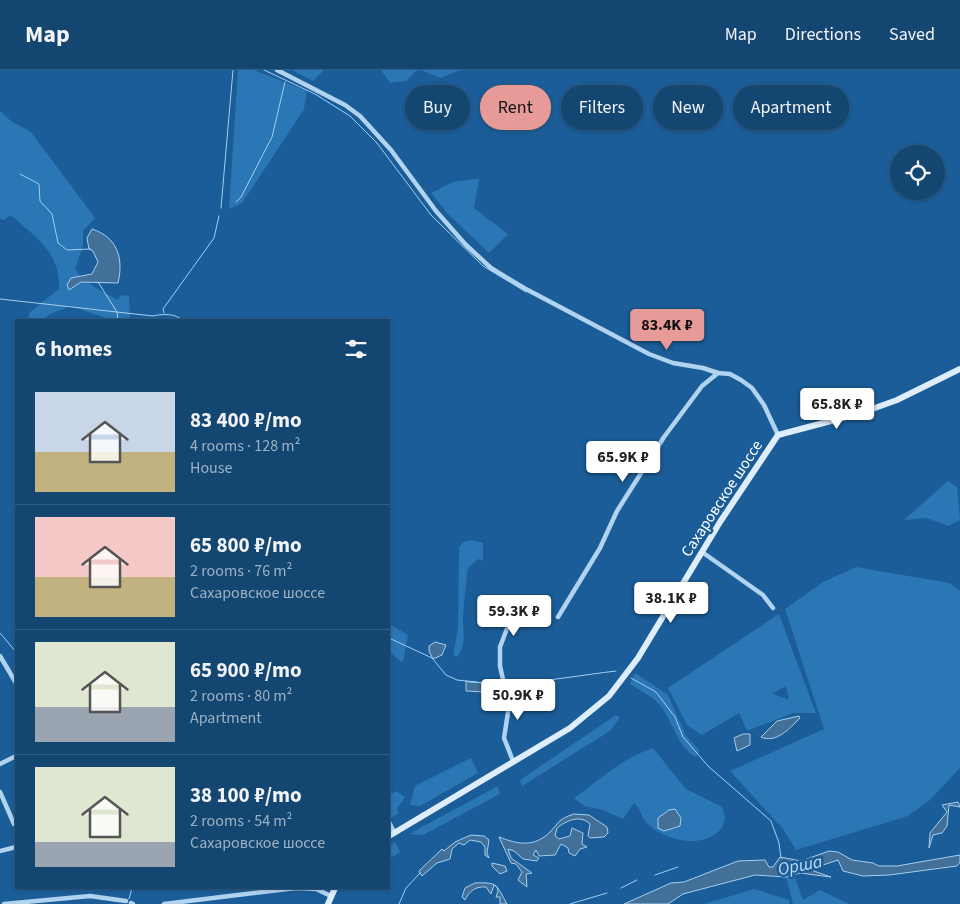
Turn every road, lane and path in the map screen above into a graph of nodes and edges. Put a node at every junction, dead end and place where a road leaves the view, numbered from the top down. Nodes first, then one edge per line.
1 (277, 70) edge
2 (960, 369) edge
3 (718, 374) junction
4 (778, 435) junction
5 (702, 552) junction
6 (496, 604) dead end
7 (774, 608) dead end
8 (558, 617) dead end
9 (0, 656) edge
10 (15, 681) edge
11 (15, 756) edge
12 (513, 761) junction
13 (0, 764) edge
14 (0, 792) edge
15 (14, 824) dead end
16 (391, 834) edge
17 (15, 847) edge
18 (0, 852) edge
19 (288, 889) edge
20 (316, 889) edge
21 (334, 889) edge
22 (331, 896) junction
23 (130, 903) edge
24 (4, 904) edge
25 (164, 904) edge
26 (328, 904) edge

1 - 3 street
2 - 4 main road, Сахаровское шоссе
3 - 4 street
3 - 8 street
4 - 5 main road, Сахаровское шоссе
5 - 7 street
5 - 12 main road, Сахаровское шоссе
6 - 12 street
9 - 10 street
11 - 13 street
12 - 16 main road, Сахаровское шоссе
14 - 15 street
17 - 18 street
19 - 25 street
20 - 22 street
21 - 22 main road
22 - 26 main road
23 - 24 street

